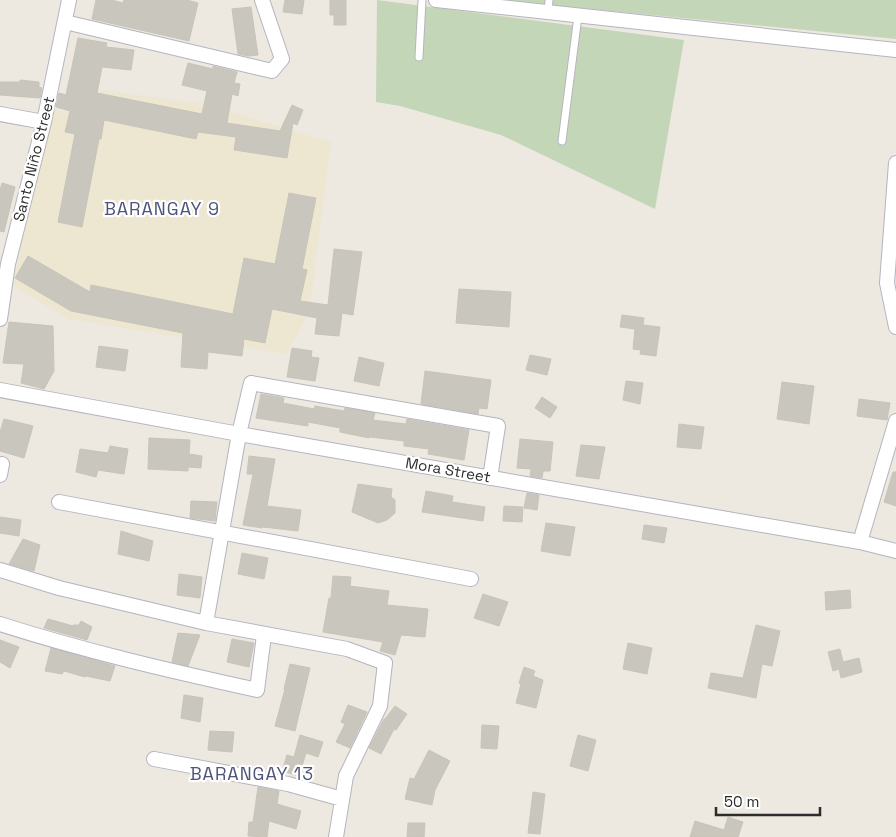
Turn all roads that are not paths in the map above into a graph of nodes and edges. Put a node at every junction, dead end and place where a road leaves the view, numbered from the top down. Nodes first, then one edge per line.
1 (69, 0) edge
2 (262, 0) edge
3 (422, 0) edge
4 (436, 0) edge
5 (549, 6) edge
6 (578, 16) junction
7 (65, 22) junction
8 (896, 50) edge
9 (419, 57) dead end
10 (0, 114) edge
11 (44, 122) junction
12 (562, 141) dead end
13 (896, 162) edge
14 (4, 263) edge
15 (0, 318) edge
16 (896, 327) edge
17 (0, 390) edge
18 (896, 421) edge
19 (239, 434) junction
20 (490, 478) junction
21 (59, 502) dead end
22 (221, 532) junction
23 (860, 542) junction
24 (896, 551) edge
25 (1, 573) edge
26 (471, 579) dead end
27 (206, 623) junction
28 (0, 624) edge
29 (264, 635) junction
30 (154, 759) dead end
31 (342, 799) junction
32 (336, 837) edge

1 - 7 street, Santo Niño Street
2 - 7 street
3 - 9 lane
4 - 5 street
5 - 6 street
6 - 8 street
6 - 12 lane
7 - 11 street, Santo Niño Street
10 - 11 street
11 - 14 street, Santo Niño Street
13 - 16 street
14 - 15 street, Santo Niño Street
17 - 19 street, Mora Street
18 - 23 street
19 - 20 street, Mora Street
19 - 20 street
19 - 22 street
20 - 23 street, Mora Street
21 - 22 street
22 - 26 street
22 - 27 street
23 - 24 street, Mora Street
25 - 27 street
27 - 29 street
28 - 29 street
29 - 31 street
30 - 31 street
31 - 32 street

